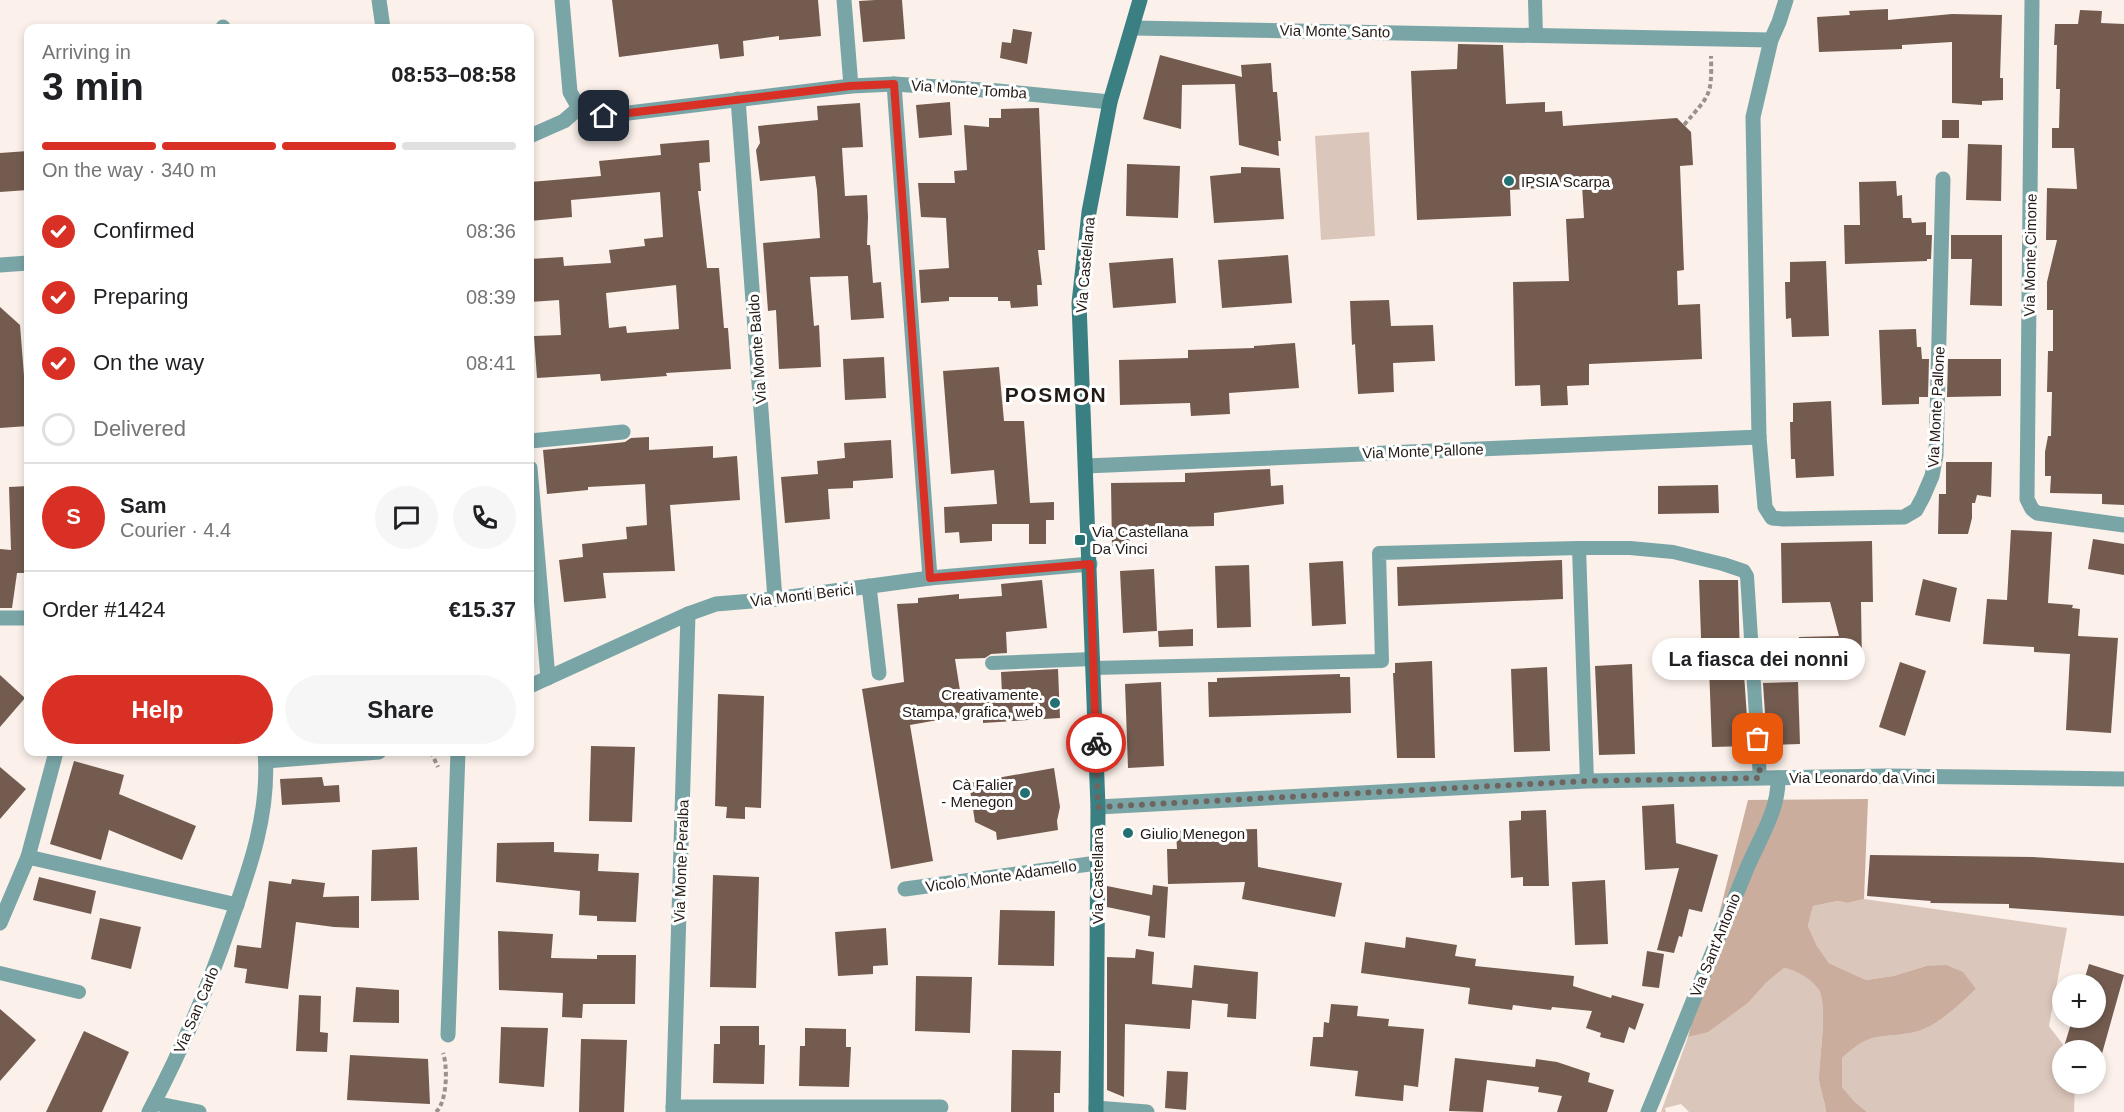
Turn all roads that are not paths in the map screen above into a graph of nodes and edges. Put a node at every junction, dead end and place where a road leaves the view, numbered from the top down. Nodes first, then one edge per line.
1 (379, 0) edge
2 (562, 0) edge
3 (844, 0) edge
4 (1140, 0) edge
5 (1535, 0) edge
6 (1786, 0) edge
7 (2032, 0) edge
8 (382, 24) edge
9 (1133, 28) junction
10 (1536, 34) junction
11 (1771, 40) junction
12 (894, 84) junction
13 (850, 86) junction
14 (738, 99) junction
15 (1110, 102) junction
16 (579, 108) junction
17 (534, 134) edge
18 (1943, 179) dead end
19 (24, 263) edge
20 (0, 266) edge
21 (622, 432) dead end
22 (1760, 437) junction
23 (534, 441) edge
24 (1086, 466) junction
25 (534, 515) edge
26 (2124, 525) edge
27 (1579, 548) junction
28 (1090, 564) junction
29 (930, 578) junction
30 (869, 586) junction
31 (775, 599) junction
32 (688, 614) junction
33 (0, 618) edge
34 (24, 618) edge
35 (992, 663) dead end
36 (1093, 663) junction
37 (879, 673) dead end
38 (548, 678) junction
39 (534, 684) edge
40 (55, 756) edge
41 (265, 756) edge
42 (458, 756) edge
43 (1760, 778) junction
44 (1778, 778) junction
45 (2124, 779) edge
46 (1587, 781) junction
47 (1098, 807) junction
48 (28, 857) junction
49 (1097, 862) junction
50 (905, 889) dead end
51 (237, 905) junction
52 (0, 923) edge
53 (0, 973) edge
54 (79, 992) dead end
55 (448, 1035) dead end
56 (151, 1107) edge
57 (941, 1107) dead end
58 (673, 1110) edge
59 (1096, 1110) edge
60 (199, 1112) edge
61 (1147, 1112) edge
62 (1647, 1112) edge

1 - 8 street
2 - 16 street
3 - 13 street
4 - 9 main road, Via Castellana
5 - 10 lane
6 - 11 street, Via Monte Pallone
7 - 26 street, Via Monte Cimone
9 - 10 street, Via Monte Santo
9 - 15 main road, Via Castellana
10 - 11 street, Via Monte Santo
11 - 22 street, Via Monte Pallone
12 - 13 street, Via Monte Tomba
12 - 15 street, Via Monte Tomba
12 - 29 street
13 - 14 street, Via Monte Tomba
14 - 16 street, Via Monte Tomba
14 - 31 street, Via Monte Baldo
15 - 24 main road, Via Castellana
16 - 17 street
18 - 22 street, Via Monte Pallone
19 - 20 street
21 - 23 street
22 - 24 street, Via Monte Pallone
24 - 28 main road, Via Castellana
25 - 38 street
27 - 36 lane
27 - 43 lane
27 - 46 lane
28 - 29 street, Via Monti Berici
28 - 36 main road, Via Castellana
29 - 30 street, Via Monti Berici
30 - 31 street, Via Monti Berici
30 - 37 street
31 - 32 street, Via Monti Berici
32 - 38 street, Via Monti Berici
32 - 58 street, Via Monte Peralba
33 - 34 street
35 - 36 lane
36 - 47 main road, Via Castellana
38 - 39 street, Via Monti Berici
40 - 48 street
41 - 51 street, Via San Carlo
42 - 55 street
43 - 44 street, Via Leonardo da Vinci
43 - 46 street, Via Leonardo da Vinci
44 - 45 street, Via Leonardo da Vinci
44 - 62 street, Via Sant'Antonio
46 - 47 street, Via Leonardo da Vinci
47 - 49 main road, Via Castellana
48 - 51 street
48 - 52 street
49 - 50 street, Vicolo Monte Adamello
49 - 59 main road, Via Castellana
51 - 56 street, Via San Carlo
53 - 54 lane
56 - 60 street
57 - 58 street, Via Monte Peralba
59 - 61 street

